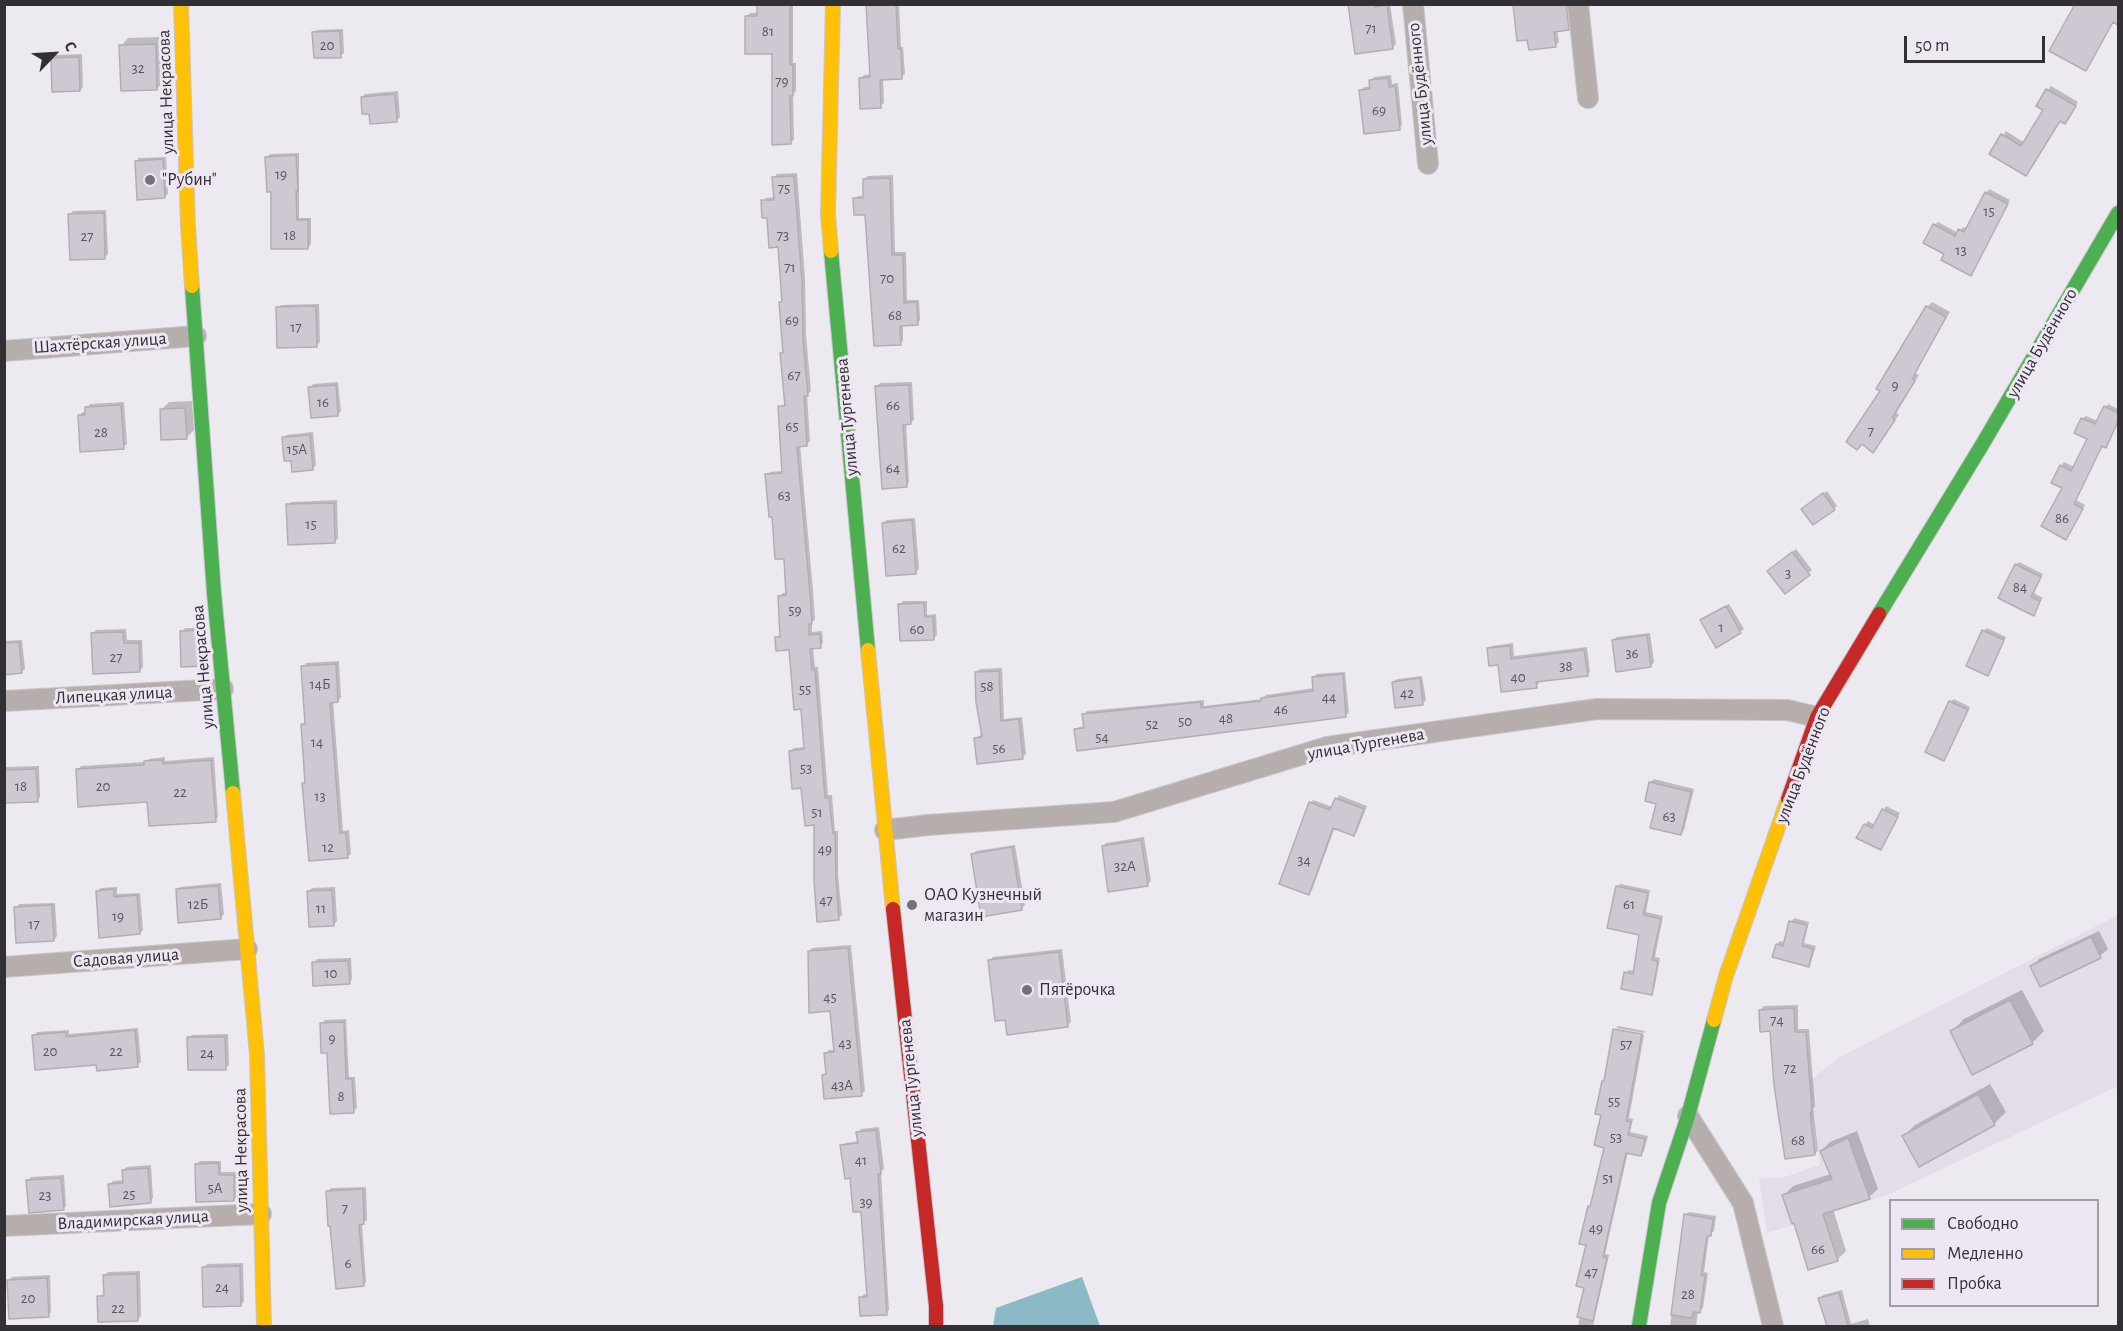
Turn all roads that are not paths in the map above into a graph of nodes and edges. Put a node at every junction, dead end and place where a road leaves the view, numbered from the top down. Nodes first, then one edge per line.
1 (181, 4) edge
2 (833, 4) edge
3 (1413, 4) edge
4 (1578, 4) edge
5 (1588, 98) dead end
6 (1428, 164) dead end
7 (2118, 213) edge
8 (196, 336) junction
9 (4, 351) edge
10 (223, 689) junction
11 (4, 701) edge
12 (1817, 717) junction
13 (885, 830) junction
14 (247, 949) junction
15 (4, 967) edge
16 (1688, 1116) junction
17 (261, 1214) junction
18 (4, 1226) edge
19 (264, 1326) edge
20 (936, 1326) edge
21 (1639, 1326) edge
22 (1773, 1326) edge

1 - 8 street, улица Некрасова
2 - 13 street, улица Тургенева
3 - 6 street, улица Будённого
4 - 5 street
7 - 12 street, улица Будённого
8 - 9 street, Шахтёрская улица
8 - 10 street, улица Некрасова
10 - 11 street, Липецкая улица
10 - 14 street, улица Некрасова
12 - 13 street, улица Тургенева
12 - 16 street, улица Будённого
13 - 20 street, улица Тургенева
14 - 15 street, Садовая улица
14 - 17 street, улица Некрасова
16 - 21 street, улица Будённого
16 - 22 street
17 - 18 street, Владимирская улица
17 - 19 street, улица Некрасова

